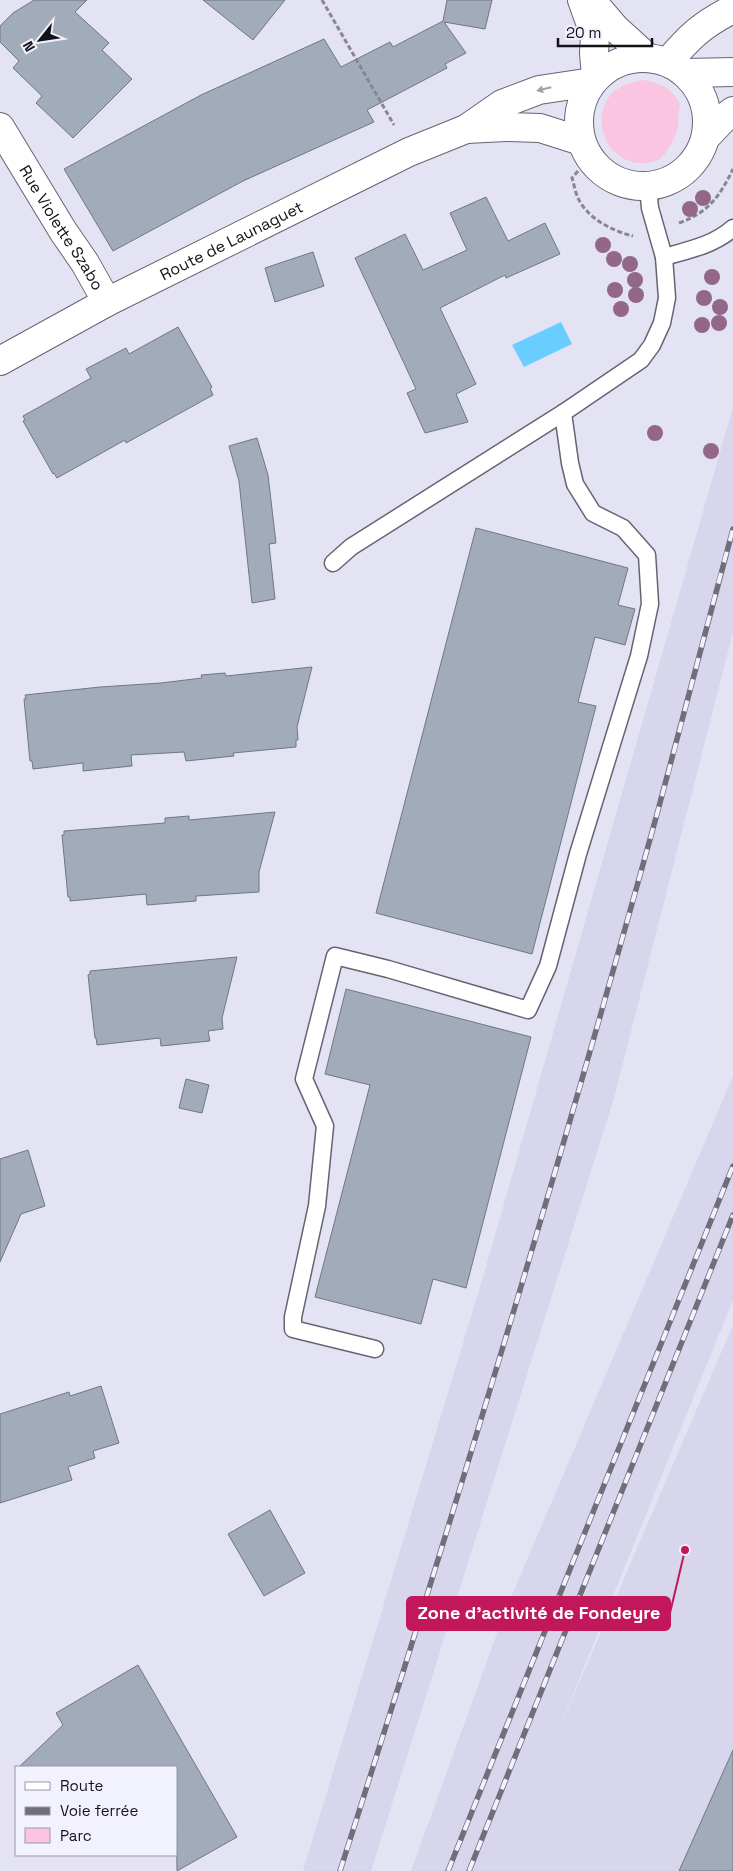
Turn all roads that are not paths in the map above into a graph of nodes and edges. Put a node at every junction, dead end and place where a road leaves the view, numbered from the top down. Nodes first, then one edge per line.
1 (582, 0) edge
2 (591, 0) edge
3 (733, 9) edge
4 (667, 64) junction
5 (733, 72) edge
6 (594, 80) junction
7 (733, 111) edge
8 (0, 126) edge
9 (466, 129) junction
10 (706, 137) junction
11 (586, 150) junction
12 (648, 186) junction
13 (733, 228) edge
14 (664, 257) junction
15 (107, 302) junction
16 (0, 361) edge
17 (563, 413) junction
18 (333, 563) dead end
19 (375, 1349) dead end

1 - 6 main road
2 - 4 main road
3 - 4 main road
4 - 5 main road
4 - 6 main road
4 - 10 main road
6 -> 9 main road, Route de Launaguet
6 - 11 main road
7 - 10 main road
8 - 15 main road, Rue Violette Szabo
9 - 11 main road, Route de Launaguet
9 - 15 main road, Route de Launaguet
10 - 12 main road
11 - 12 main road
12 - 14 lane
13 - 14 lane
14 - 17 lane
15 - 16 main road, Route de Launaguet
17 - 18 lane
17 - 19 lane

